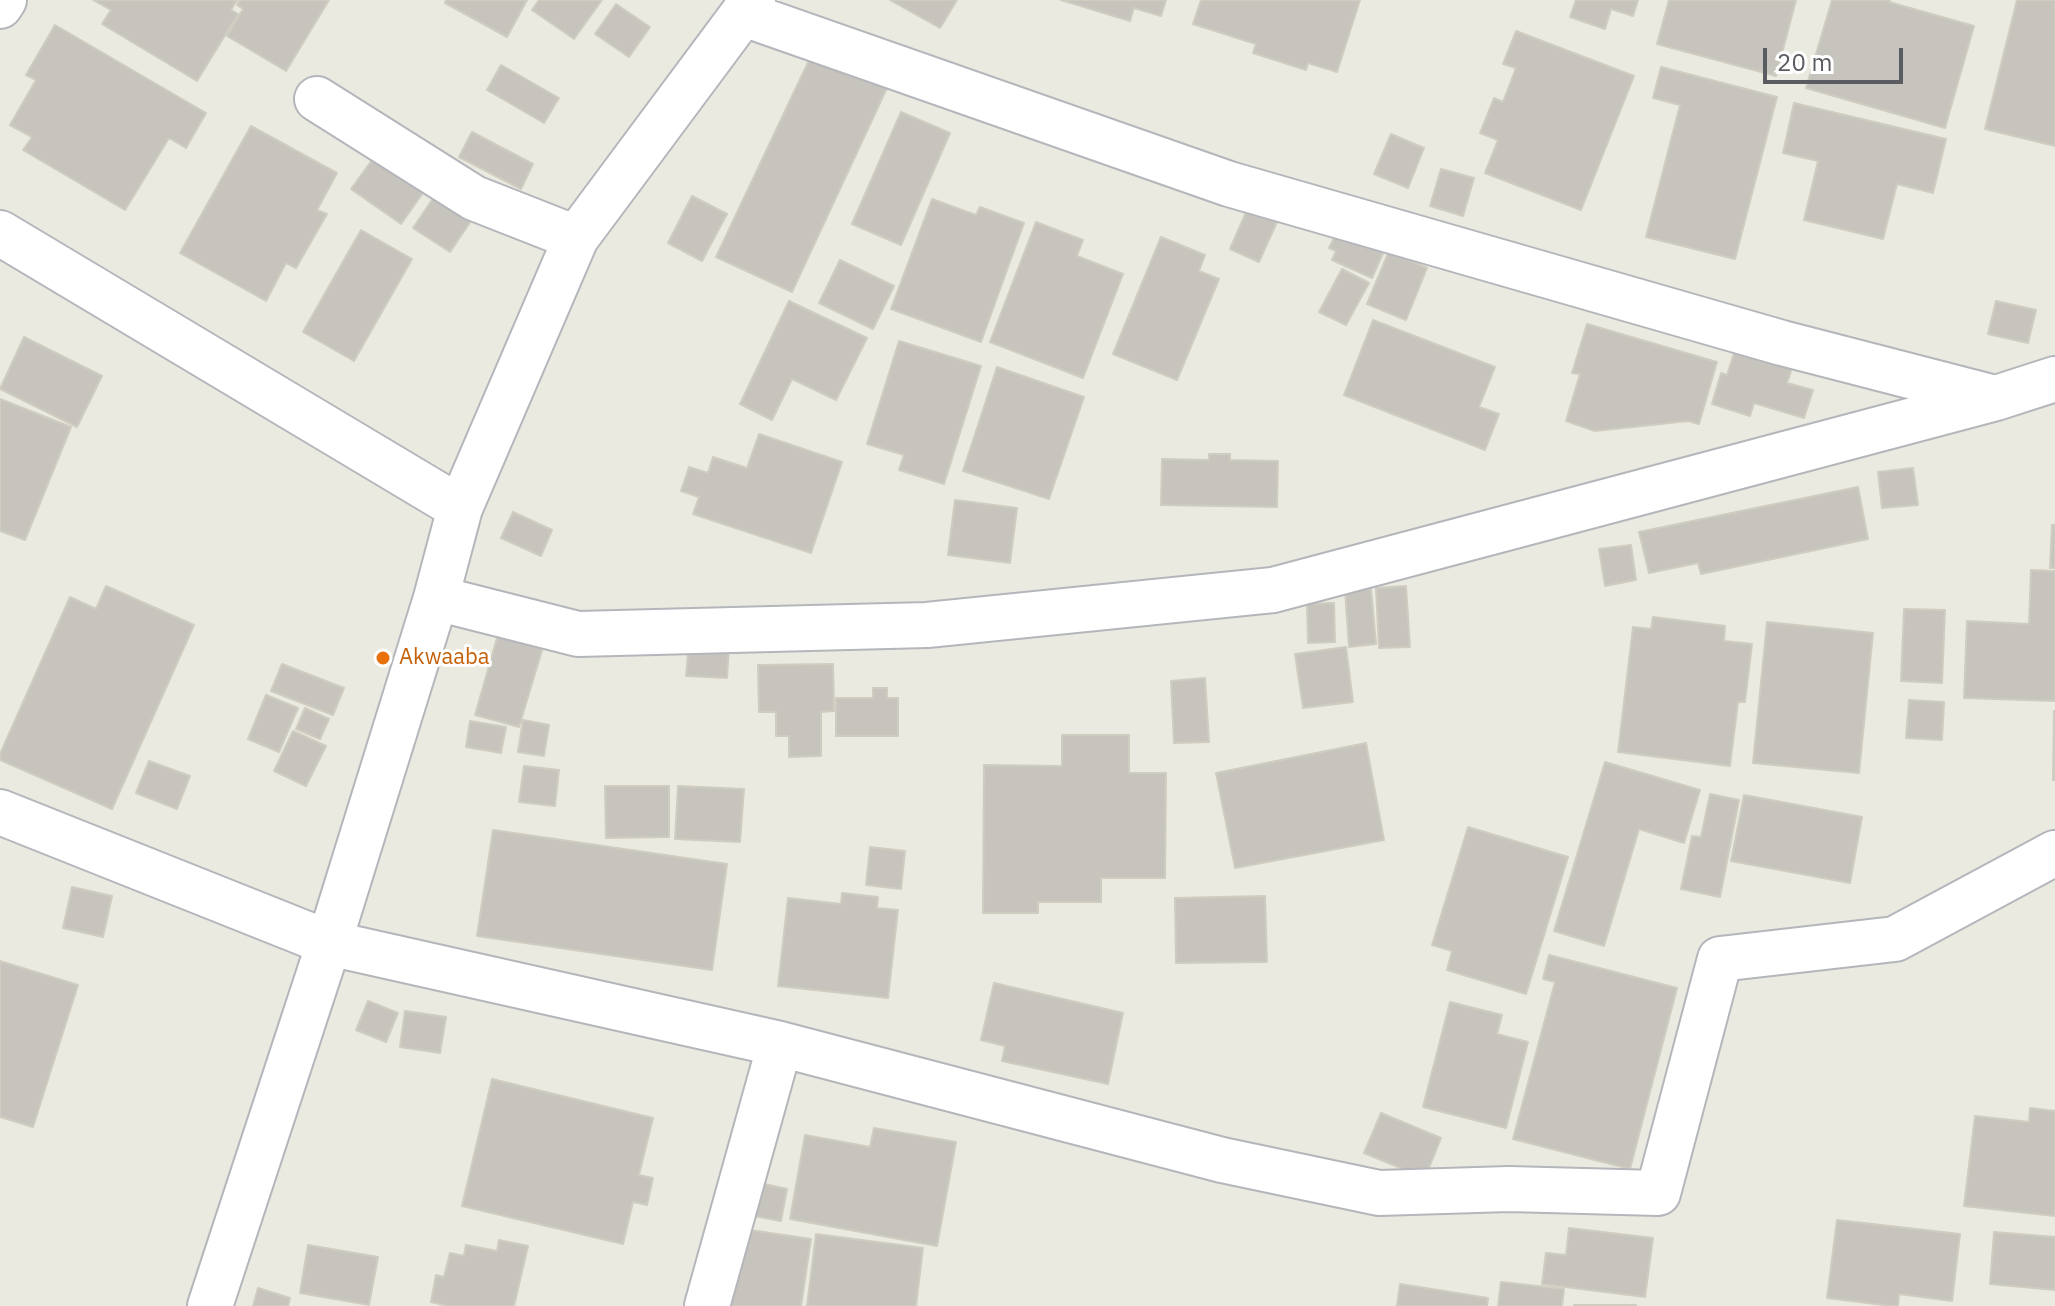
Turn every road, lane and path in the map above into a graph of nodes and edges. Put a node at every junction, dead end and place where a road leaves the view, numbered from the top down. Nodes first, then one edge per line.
1 (4, 0) edge
2 (0, 6) edge
3 (748, 7) edge
4 (317, 99) dead end
5 (0, 233) edge
6 (576, 238) junction
7 (2055, 379) edge
8 (1996, 398) junction
9 (460, 508) junction
10 (436, 598) junction
11 (0, 812) edge
12 (2055, 853) edge
13 (329, 943) junction
14 (780, 1044) junction
15 (210, 1306) edge
16 (707, 1306) edge

1 - 2 street
3 - 6 street
3 - 8 street
4 - 6 street
5 - 9 street
6 - 9 street
7 - 8 street
8 - 10 street
9 - 10 street
10 - 13 street
11 - 13 street
12 - 14 street
13 - 14 street
13 - 15 street
14 - 16 street

